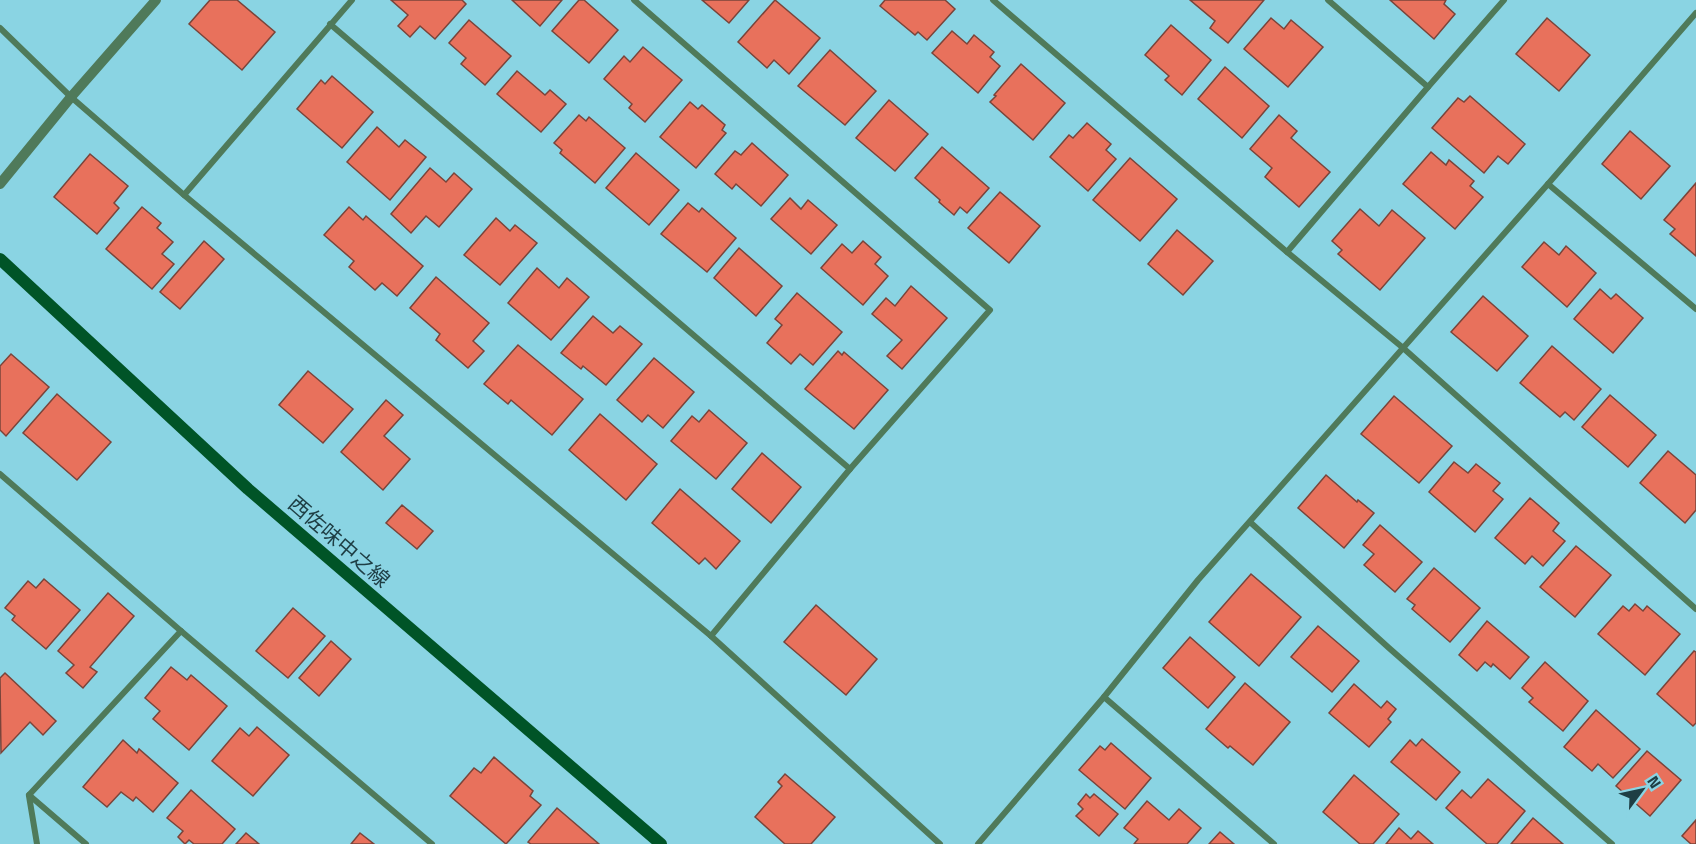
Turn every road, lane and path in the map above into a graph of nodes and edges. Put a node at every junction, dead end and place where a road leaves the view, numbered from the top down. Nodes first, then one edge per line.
1 (156, 0) edge
2 (352, 0) edge
3 (634, 0) edge
4 (993, 0) edge
5 (1328, 0) edge
6 (1504, 0) edge
7 (1695, 18) edge
8 (330, 24) junction
9 (0, 28) edge
10 (1428, 87) junction
11 (71, 98) junction
12 (0, 184) edge
13 (1548, 184) junction
14 (184, 195) junction
15 (1287, 252) junction
16 (0, 260) edge
17 (1696, 309) edge
18 (1402, 347) junction
19 (850, 469) junction
20 (0, 474) edge
21 (1250, 522) junction
22 (1696, 609) edge
23 (181, 631) junction
24 (711, 636) junction
25 (1104, 697) junction
26 (29, 795) junction
27 (38, 844) edge
28 (86, 844) edge
29 (432, 844) edge
30 (661, 844) edge
31 (940, 844) edge
32 (978, 844) edge
33 (1274, 844) edge
34 (1612, 844) edge

1 - 11 street
2 - 8 street
3 - 19 street
4 - 15 street
5 - 10 street
6 - 10 street
7 - 13 street
8 - 14 street
8 - 19 street
9 - 11 street
10 - 15 street
11 - 12 street
11 - 14 street
13 - 17 street
13 - 18 street
14 - 24 street
15 - 18 street
16 - 30 main road, 西佐味中之線
18 - 21 street
18 - 22 street
19 - 24 street
20 - 23 street
21 - 25 street
21 - 34 street
23 - 26 street
23 - 29 street
24 - 31 street
25 - 32 street
25 - 33 street
26 - 27 street
26 - 28 street

